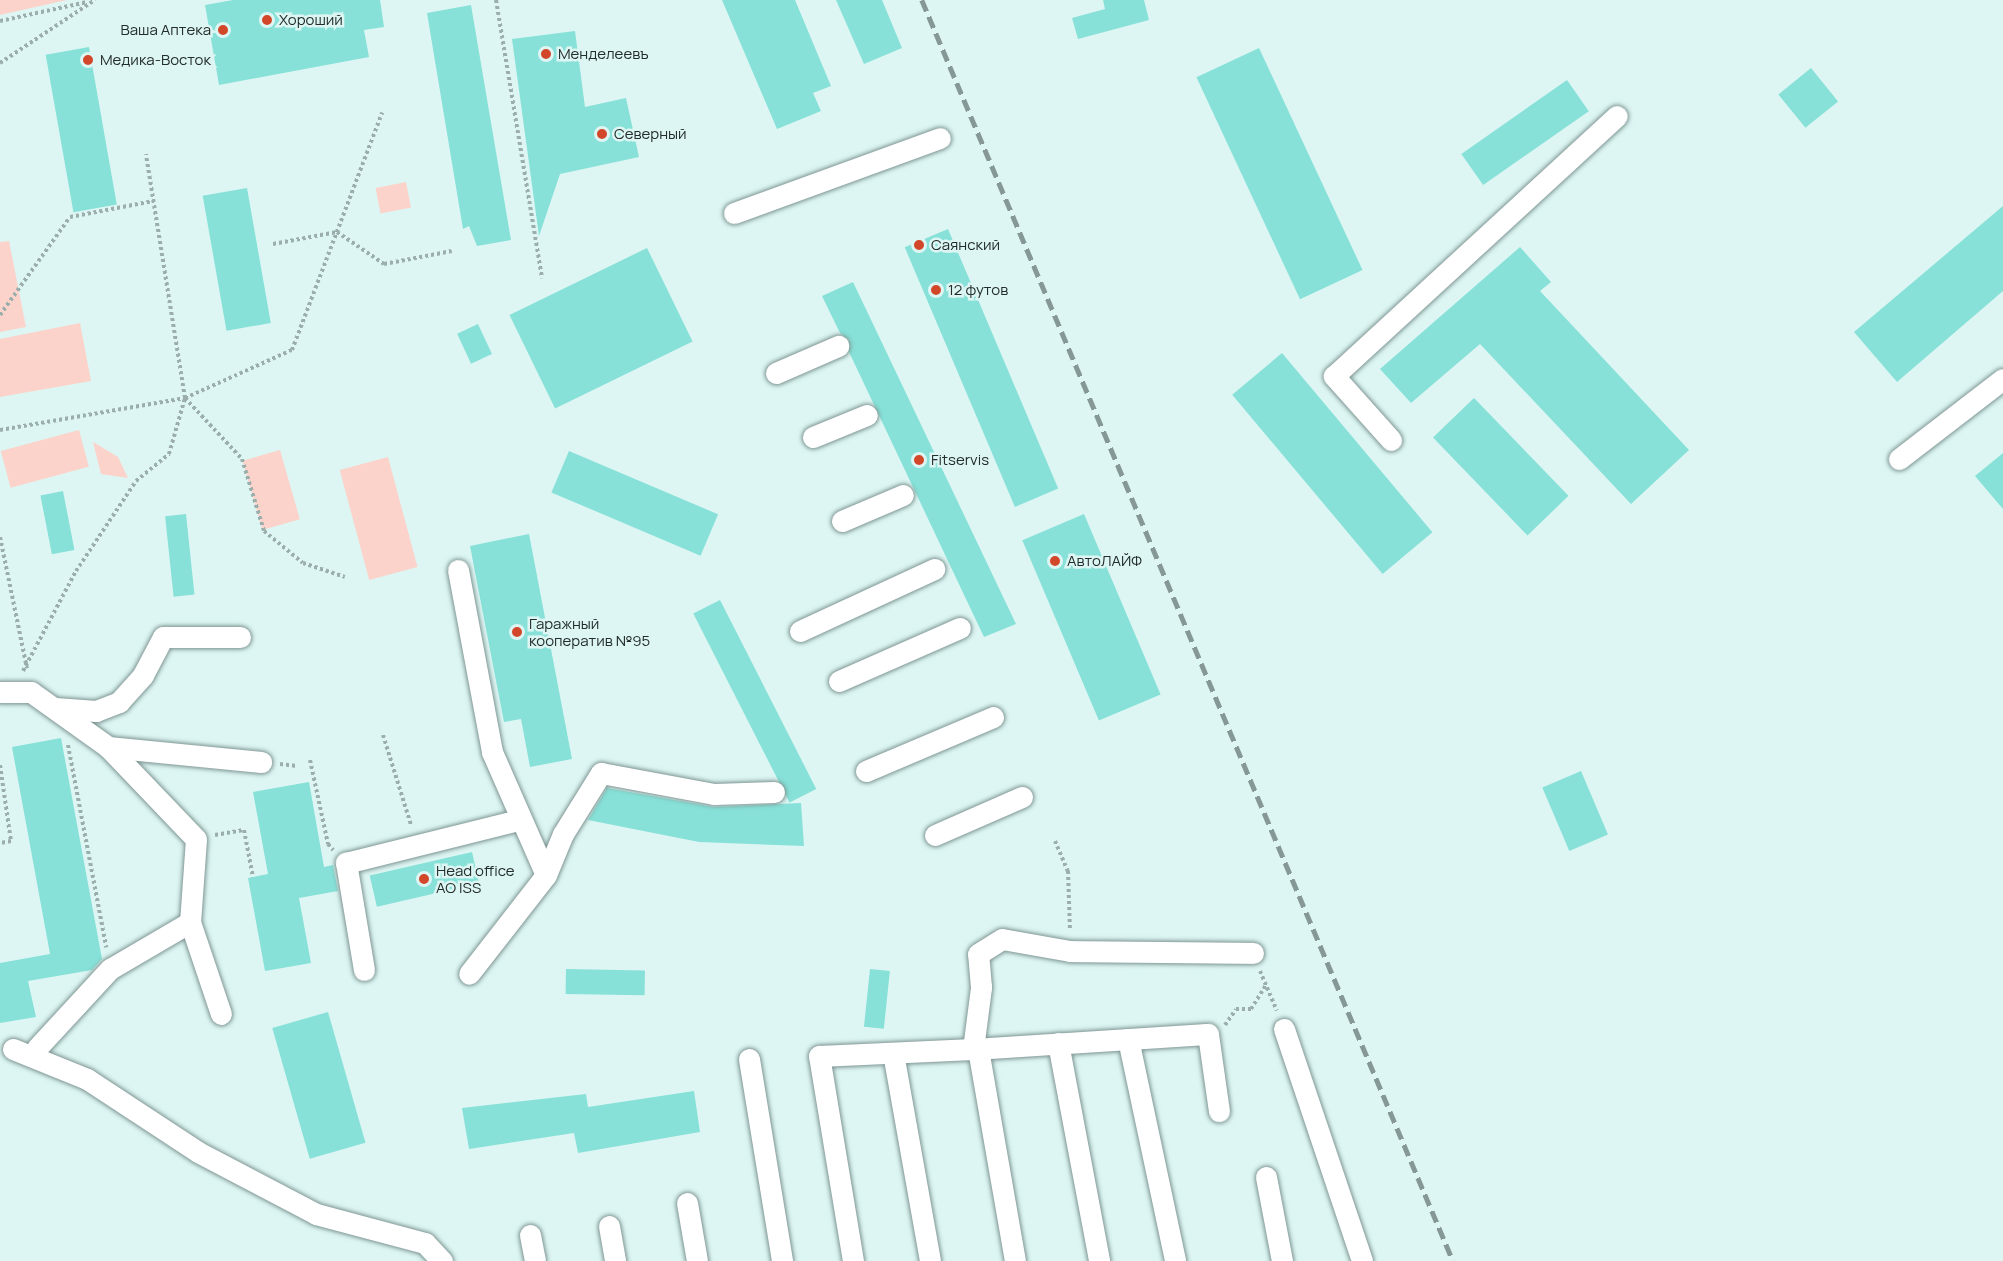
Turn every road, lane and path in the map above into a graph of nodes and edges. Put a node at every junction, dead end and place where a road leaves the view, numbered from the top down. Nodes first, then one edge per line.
1 (91, 0) edge
2 (496, 0) edge
3 (0, 21) edge
4 (0, 63) edge
5 (382, 113) dead end
6 (1617, 116) dead end
7 (940, 138) dead end
8 (146, 154) dead end
9 (153, 201) junction
10 (734, 213) dead end
11 (337, 232) junction
12 (273, 244) dead end
13 (452, 250) dead end
14 (542, 278) dead end
15 (0, 315) edge
16 (838, 346) dead end
17 (776, 373) dead end
18 (2003, 379) edge
19 (185, 398) junction
20 (867, 415) dead end
21 (0, 430) edge
22 (813, 437) dead end
23 (1391, 440) dead end
24 (1899, 459) dead end
25 (903, 495) dead end
26 (842, 521) dead end
27 (0, 537) edge
28 (934, 569) dead end
29 (458, 570) dead end
30 (345, 577) dead end
31 (960, 628) dead end
32 (800, 631) dead end
33 (240, 637) dead end
34 (27, 668) junction
35 (18, 674) dead end
36 (839, 681) dead end
37 (0, 692) edge
38 (53, 708) junction
39 (993, 717) dead end
40 (66, 734) dead end
41 (383, 735) dead end
42 (108, 747) junction
43 (310, 760) dead end
44 (261, 762) dead end
45 (0, 765) edge
46 (867, 771) dead end
47 (774, 792) dead end
48 (1022, 797) dead end
49 (518, 820) junction
50 (935, 836) dead end
51 (196, 839) junction
52 (1055, 841) dead end
53 (0, 843) edge
54 (327, 844) dead end
55 (417, 846) junction
56 (546, 875) junction
57 (253, 877) dead end
58 (190, 922) junction
59 (1070, 951) junction
60 (1253, 953) joint
61 (110, 969) junction
62 (364, 970) dead end
63 (469, 974) dead end
64 (1266, 985) junction
65 (1236, 1009) dead end
66 (221, 1014) dead end
67 (1284, 1029) joint
68 (1128, 1039) junction
69 (1058, 1042) junction
70 (37, 1048) dead end
71 (12, 1049) dead end
72 (976, 1049) junction
73 (893, 1053) junction
74 (749, 1059) dead end
75 (1219, 1111) dead end
76 (1266, 1177) dead end
77 (687, 1203) dead end
78 (609, 1226) dead end
79 (530, 1235) dead end
80 (442, 1261) edge
81 (535, 1261) edge
82 (615, 1261) edge
83 (697, 1261) edge
84 (782, 1261) edge
85 (853, 1261) edge
86 (930, 1261) edge
87 (1014, 1261) edge
88 (1100, 1261) edge
89 (1175, 1261) edge
90 (1282, 1261) edge
91 (1362, 1261) edge

1 - 3 path
1 - 4 path
2 - 14 path
5 - 11 path
6 - 23 lane
7 - 10 lane
8 - 9 path
9 - 15 path
9 - 19 path
11 - 12 path
11 - 13 path
11 - 19 path
16 - 17 lane
18 - 24 lane
19 - 21 path
19 - 30 path
19 - 34 path
20 - 22 lane
25 - 26 lane
27 - 34 path
28 - 32 lane
29 - 49 lane
31 - 36 lane
33 - 38 lane
34 - 35 path
37 - 38 lane
38 - 42 lane
39 - 46 lane
40 - 61 path
41 - 55 path
42 - 44 lane
42 - 51 lane
43 - 54 path
45 - 53 path
47 - 56 lane
48 - 50 lane
49 - 55 lane
49 - 56 lane
51 - 57 path
51 - 58 lane
52 - 59 path
55 - 62 lane
56 - 63 lane
58 - 61 lane
58 - 66 lane
59 - 60 lane
59 - 72 lane
60 - 64 path
61 - 70 lane
64 - 65 path
64 - 67 path
67 - 91 lane
68 - 69 lane
68 - 75 lane
68 - 89 lane
69 - 72 lane
69 - 88 lane
71 - 80 lane
72 - 73 lane
72 - 87 lane
73 - 85 lane
73 - 86 lane
74 - 84 lane
76 - 90 lane
77 - 83 lane
78 - 82 lane
79 - 81 lane

